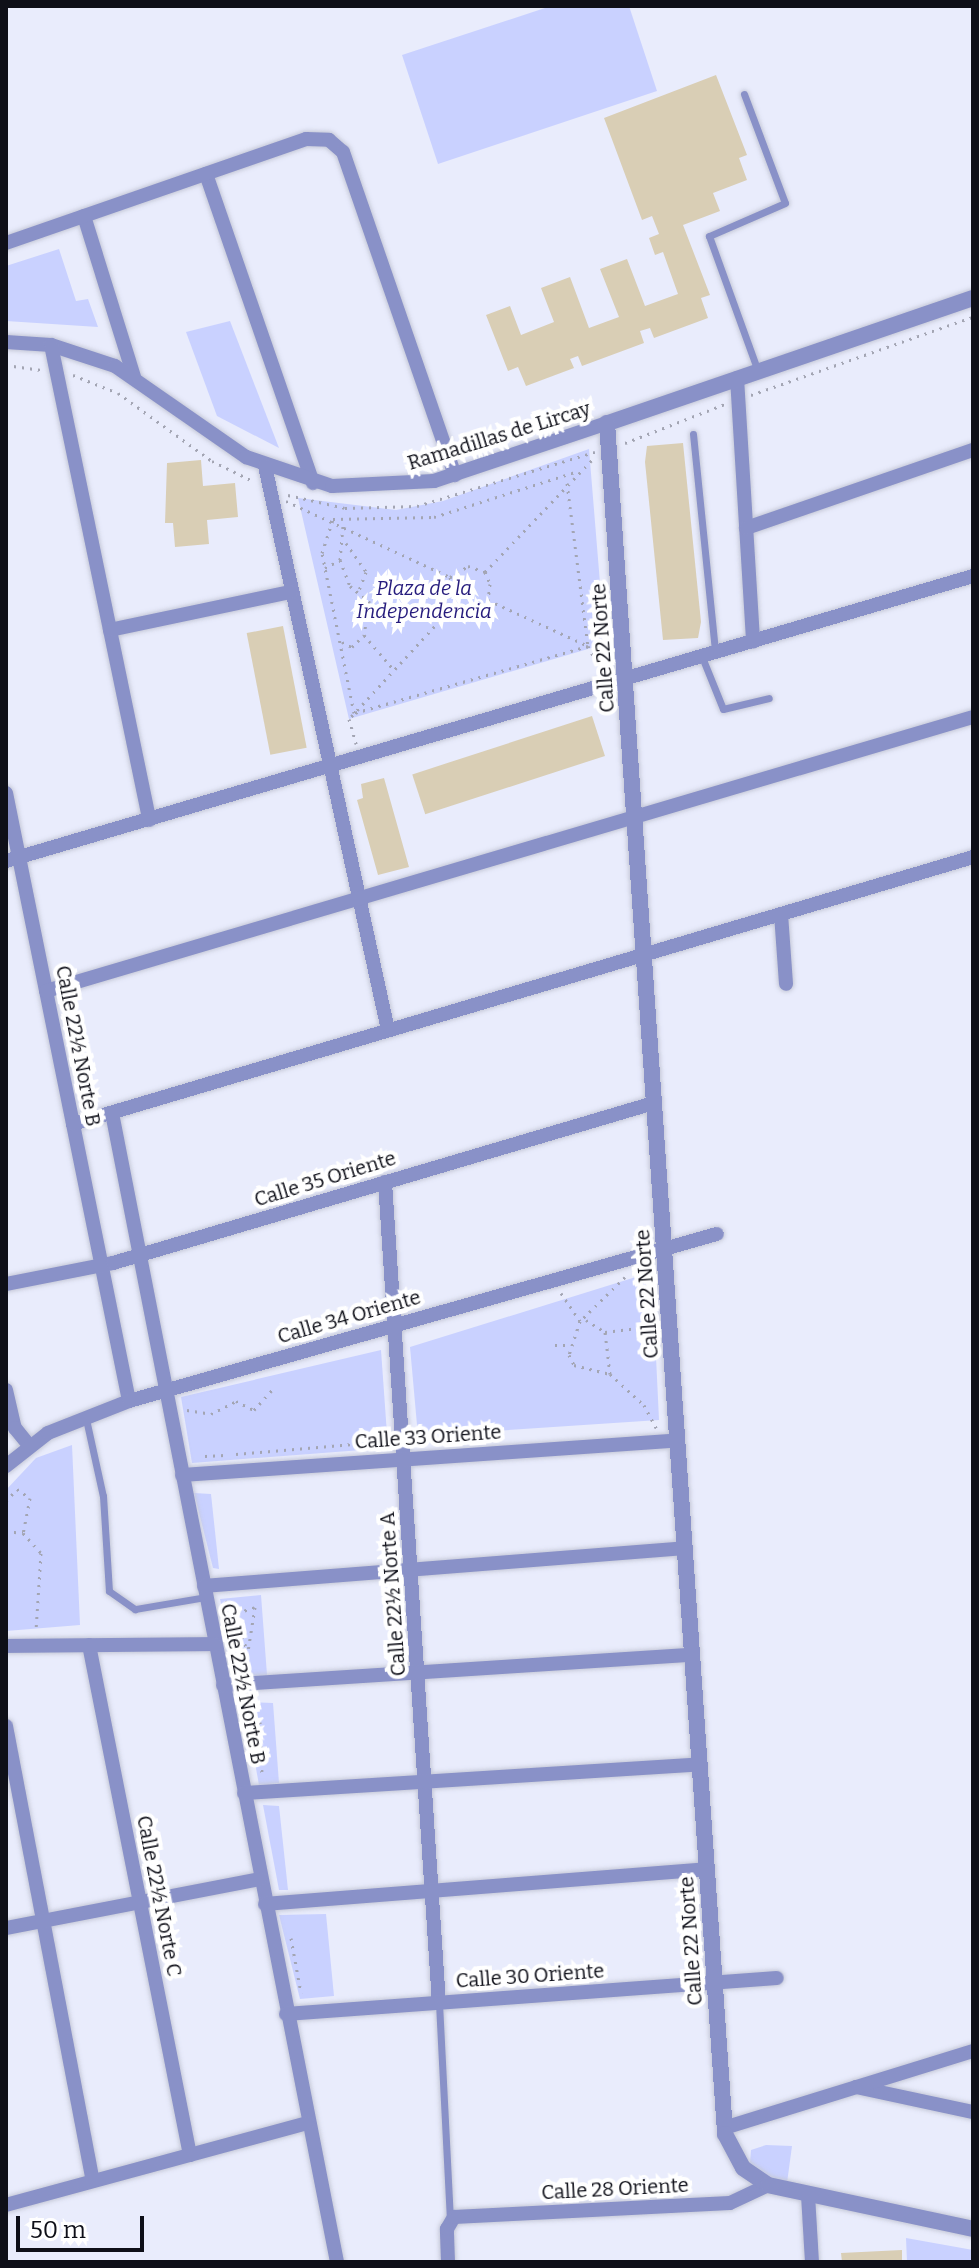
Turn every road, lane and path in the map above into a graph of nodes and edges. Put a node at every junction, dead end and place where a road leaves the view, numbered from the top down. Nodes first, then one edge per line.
1 (744, 94) dead end
2 (206, 174) junction
3 (84, 216) junction
4 (6, 243) edge
5 (973, 298) edge
6 (973, 317) edge
7 (6, 342) edge
8 (51, 345) junction
9 (6, 365) edge
10 (56, 371) junction
11 (758, 371) junction
12 (134, 377) junction
13 (737, 378) junction
14 (738, 400) junction
15 (607, 423) junction
16 (693, 434) dead end
17 (609, 450) junction
18 (973, 450) edge
19 (265, 466) junction
20 (578, 471) junction
21 (455, 475) junction
22 (313, 483) junction
23 (567, 483) junction
24 (269, 488) junction
25 (272, 504) junction
26 (333, 519) junction
27 (343, 524) junction
28 (746, 528) junction
29 (346, 543) junction
30 (340, 560) junction
31 (325, 568) junction
32 (485, 572) junction
33 (973, 576) edge
34 (450, 577) junction
35 (291, 592) junction
36 (358, 593) junction
37 (488, 600) junction
38 (456, 603) junction
39 (110, 630) junction
40 (364, 635) junction
41 (341, 641) junction
42 (753, 642) junction
43 (588, 646) junction
44 (708, 655) junction
45 (596, 661) dead end
46 (394, 670) junction
47 (625, 677) junction
48 (769, 698) dead end
49 (354, 713) junction
50 (973, 717) edge
51 (359, 755) junction
52 (329, 766) junction
53 (6, 793) edge
54 (634, 819) junction
55 (149, 820) junction
56 (973, 857) edge
57 (12, 859) edge
58 (357, 896) junction
59 (781, 914) junction
60 (644, 954) junction
61 (786, 984) dead end
62 (46, 991) junction
63 (388, 1030) junction
64 (654, 1103) junction
65 (112, 1113) junction
66 (73, 1124) junction
67 (385, 1182) junction
68 (717, 1234) dead end
69 (664, 1247) junction
70 (140, 1255) junction
71 (635, 1256) junction
72 (101, 1265) junction
73 (560, 1277) junction
74 (6, 1284) edge
75 (585, 1320) junction
76 (580, 1321) junction
77 (396, 1324) junction
78 (669, 1327) junction
79 (605, 1332) junction
80 (555, 1345) dead end
81 (568, 1345) junction
82 (610, 1374) junction
83 (6, 1390) edge
84 (272, 1390) dead end
85 (166, 1391) junction
86 (129, 1401) junction
87 (8, 1406) edge
88 (86, 1417) junction
89 (182, 1422) dead end
90 (403, 1440) junction
91 (677, 1440) junction
92 (657, 1441) junction
93 (29, 1445) junction
94 (194, 1456) dead end
95 (404, 1458) junction
96 (6, 1466) edge
97 (182, 1475) junction
98 (6, 1501) edge
99 (6, 1531) edge
100 (23, 1533) junction
101 (684, 1548) junction
102 (411, 1570) junction
103 (224, 1585) junction
104 (205, 1592) junction
105 (237, 1613) junction
106 (215, 1644) junction
107 (89, 1645) junction
108 (6, 1646) edge
109 (30, 1646) junction
110 (248, 1653) junction
111 (692, 1655) junction
112 (418, 1674) junction
113 (223, 1685) junction
114 (246, 1687) junction
115 (6, 1726) edge
116 (699, 1764) junction
117 (425, 1782) junction
118 (244, 1793) junction
119 (262, 1795) junction
120 (706, 1869) junction
121 (260, 1879) junction
122 (432, 1893) junction
123 (140, 1902) junction
124 (265, 1904) junction
125 (43, 1921) junction
126 (6, 1928) edge
127 (777, 1978) dead end
128 (714, 1983) junction
129 (439, 2003) junction
130 (286, 2014) junction
131 (973, 2051) edge
132 (855, 2087) junction
133 (973, 2112) edge
134 (307, 2123) junction
135 (724, 2128) junction
136 (190, 2155) junction
137 (93, 2181) junction
138 (768, 2185) junction
139 (808, 2195) junction
140 (6, 2205) edge
141 (454, 2218) junction
142 (973, 2229) edge
143 (337, 2262) edge
144 (448, 2262) edge
145 (812, 2262) edge

1 - 11 lane
2 - 3 street
2 - 21 street
2 - 22 street
3 - 4 street
3 - 12 street
5 - 11 street, Ramadillas de Lircay
6 - 14 path
7 - 8 street, Ramadillas de Lircay
8 - 10 street
8 - 12 street, Ramadillas de Lircay
9 - 10 path
10 - 24 path
10 - 39 street
11 - 13 street, Ramadillas de Lircay
12 - 19 street, Ramadillas de Lircay
13 - 14 street
13 - 15 street, Ramadillas de Lircay
14 - 17 path
14 - 28 street
15 - 17 street, Calle 22 Norte
15 - 21 street, Ramadillas de Lircay
16 - 44 lane
17 - 20 path
17 - 24 path
17 - 47 street, Calle 22 Norte
18 - 28 street
19 - 22 street, Ramadillas de Lircay
19 - 24 street
20 - 23 path
20 - 26 path
21 - 22 street, Ramadillas de Lircay
23 - 32 path
23 - 43 path
24 - 25 street
25 - 26 path
25 - 35 street
26 - 27 path
26 - 31 path
27 - 29 path
27 - 34 path
28 - 42 street
29 - 30 path
29 - 36 path
30 - 31 path
30 - 36 path
31 - 41 path
32 - 34 path
32 - 37 path
33 - 42 street
34 - 38 path
35 - 39 street
35 - 52 street
36 - 40 path
37 - 38 path
37 - 43 path
38 - 46 path
39 - 55 street
40 - 41 path
40 - 46 path
41 - 49 path
42 - 44 street
43 - 45 path
43 - 49 path
44 - 47 street
44 - 48 lane
46 - 49 path
47 - 51 street
47 - 54 street, Calle 22 Norte
49 - 51 path
50 - 54 street
51 - 52 street
52 - 55 street
52 - 58 street
53 - 57 street, Calle 22½ Norte B
54 - 58 street
54 - 60 street, Calle 22 Norte
55 - 57 street
56 - 59 street
57 - 62 street, Calle 22½ Norte B
58 - 62 street
58 - 63 street
59 - 60 street
59 - 61 street
60 - 63 street
60 - 64 street, Calle 22 Norte
62 - 66 street, Calle 22½ Norte B
63 - 65 street
64 - 67 street, Calle 35 Oriente
64 - 69 street, Calle 22 Norte
65 - 66 street
65 - 70 street, Calle 22½ Norte B
66 - 72 street, Calle 22½ Norte B
67 - 70 street, Calle 35 Oriente
67 - 77 street, Calle 22½ Norte A
68 - 69 street, Calle 34 Oriente
69 - 71 street, Calle 34 Oriente
69 - 78 street, Calle 22 Norte
70 - 72 street, Calle 35 Oriente
70 - 85 street, Calle 22½ Norte B
71 - 73 street, Calle 34 Oriente
71 - 75 path
72 - 74 street, Calle 35 Oriente
72 - 86 street, Calle 22½ Norte B
73 - 76 path
73 - 77 street, Calle 34 Oriente
75 - 76 path
75 - 79 path
76 - 81 path
77 - 85 street, Calle 34 Oriente
77 - 90 street, Calle 22½ Norte A
78 - 79 path
78 - 91 street, Calle 22 Norte
79 - 82 path
80 - 81 path
81 - 82 path
82 - 92 path
83 - 87 street
84 - 89 path
85 - 86 street, Calle 34 Oriente
85 - 97 street, Calle 22½ Norte B
86 - 88 street, Calle 34 Oriente
87 - 93 street
88 - 93 street, Calle 34 Oriente
88 - 104 lane
90 - 94 path
90 - 95 street, Calle 22½ Norte A
91 - 92 street, Calle 33 Oriente
91 - 101 street, Calle 22 Norte
92 - 95 street, Calle 33 Oriente
93 - 96 street, Calle 34 Oriente
95 - 97 street, Calle 33 Oriente
95 - 102 street, Calle 22½ Norte A
97 - 104 street, Calle 22½ Norte B
98 - 100 path
99 - 100 path
100 - 109 path
101 - 102 street
101 - 111 street, Calle 22 Norte
102 - 103 street
102 - 112 street, Calle 22½ Norte A
103 - 104 street
103 - 105 path
104 - 106 street, Calle 22½ Norte B
105 - 110 path
105 - 110 path
106 - 107 street
106 - 113 street, Calle 22½ Norte B
107 - 109 street
107 - 123 street, Calle 22½ Norte C
108 - 109 street
110 - 114 path
111 - 112 street
111 - 116 street, Calle 22 Norte
112 - 114 street
112 - 117 street, Calle 22½ Norte A
113 - 114 street
113 - 118 street, Calle 22½ Norte B
114 - 119 path
115 - 125 street
116 - 117 street
116 - 120 street, Calle 22 Norte
117 - 119 street
117 - 122 street, Calle 22½ Norte A
118 - 119 street
118 - 121 street, Calle 22½ Norte B
120 - 122 street
120 - 128 street, Calle 22 Norte
121 - 123 street
121 - 124 street, Calle 22½ Norte B
122 - 124 street
122 - 129 street, Calle 22½ Norte A
123 - 125 street
123 - 136 street, Calle 22½ Norte C
124 - 130 street, Calle 22½ Norte B
125 - 126 street
125 - 137 street
127 - 128 street, Calle 30 Oriente
128 - 129 street, Calle 30 Oriente
128 - 135 street, Calle 22 Norte
129 - 130 street, Calle 30 Oriente
129 - 141 lane
130 - 134 street, Calle 22½ Norte B
131 - 132 street
132 - 133 street
132 - 135 street
134 - 136 street
134 - 143 street, Calle 22½ Norte B
135 - 138 street, Calle 22 Norte
136 - 137 street
137 - 140 street
138 - 139 street
138 - 141 street, Calle 28 Oriente
139 - 142 street
139 - 145 street
141 - 144 street

